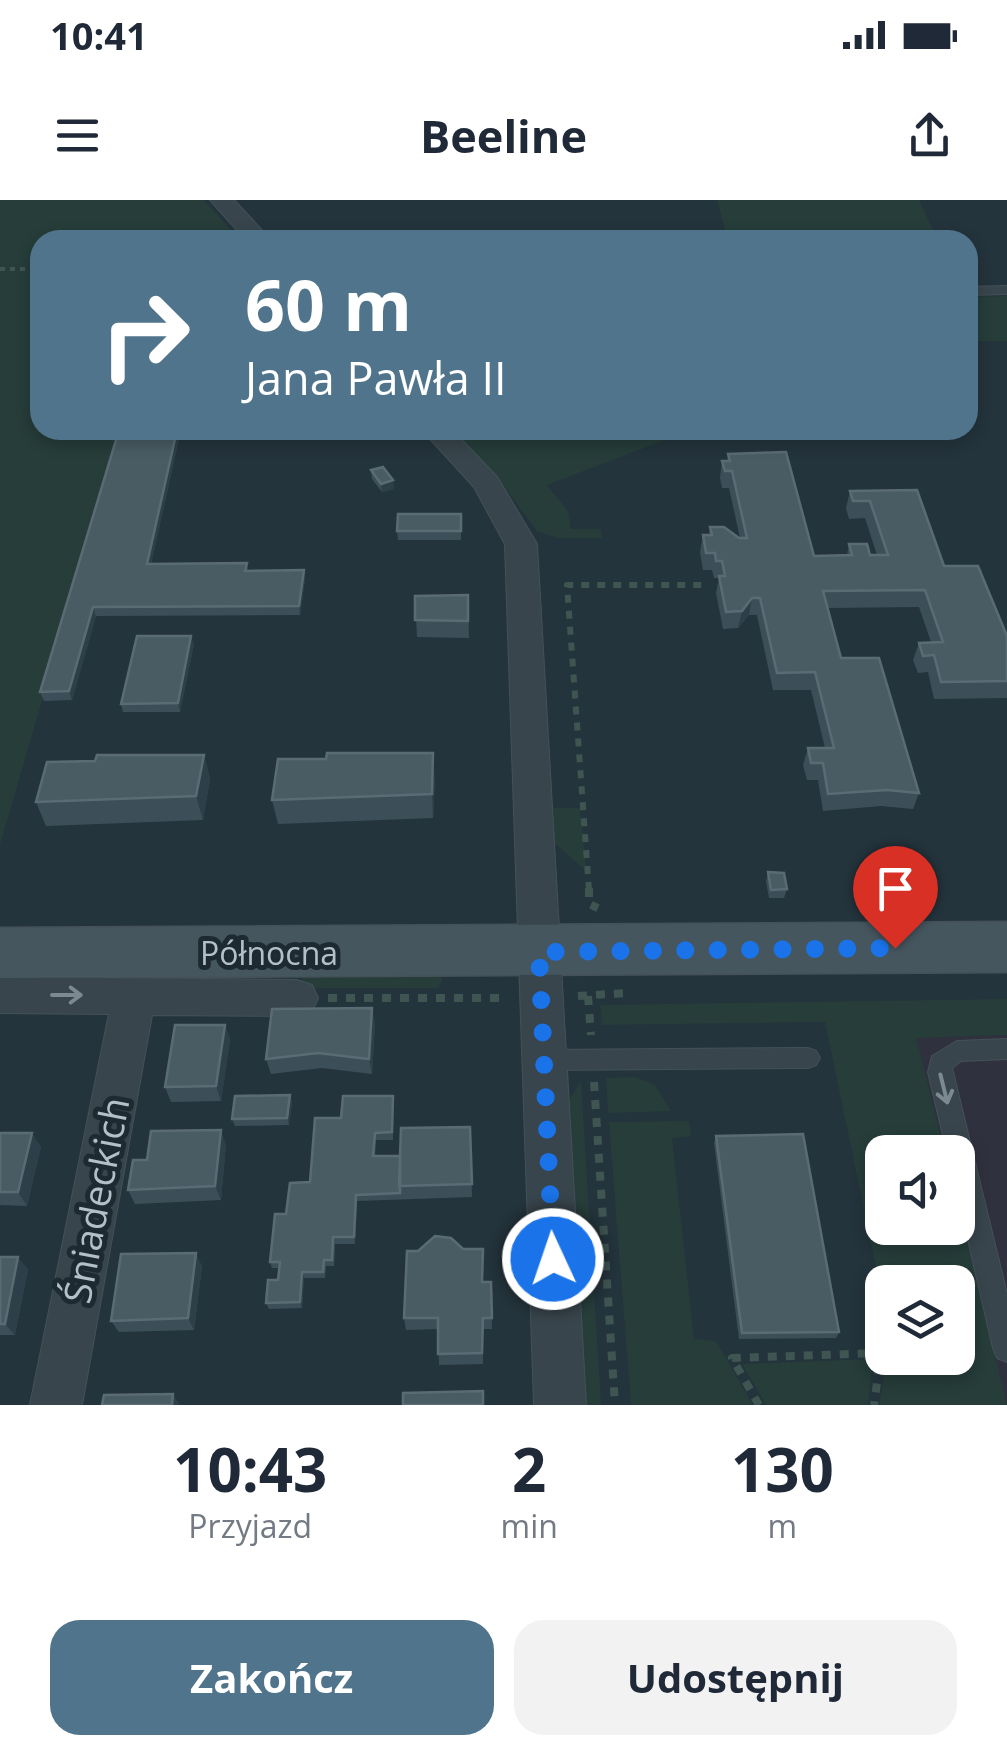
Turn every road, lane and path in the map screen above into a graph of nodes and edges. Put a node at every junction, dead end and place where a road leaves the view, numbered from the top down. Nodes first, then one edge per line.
1 (221, 200) edge
2 (250, 230) edge
3 (0, 269) edge
4 (30, 269) edge
5 (1007, 290) edge
6 (978, 291) edge
7 (445, 440) edge
8 (708, 585) dead end
9 (586, 885) dead end
10 (1007, 947) edge
11 (0, 953) edge
12 (527, 982) junction
13 (640, 992) dead end
14 (0, 995) edge
15 (134, 995) junction
16 (588, 996) junction
17 (297, 998) joint
18 (1007, 1049) edge
19 (808, 1058) dead end
20 (544, 1060) junction
21 (593, 1061) junction
22 (1007, 1348) edge
23 (56, 1405) edge
24 (560, 1405) edge
25 (616, 1405) edge
26 (760, 1405) edge
27 (874, 1405) edge

1 - 2 street
3 - 4 path
5 - 6 lane
7 - 12 street
8 - 9 path
10 - 12 main road, Północna
11 - 12 main road, Północna
12 - 16 path
12 - 17 path
12 - 20 street
13 - 16 path
14 -> 15 street, Północna
15 - 17 street, Północna
15 - 23 street, Śniadeckich
16 - 21 path
18 -> 22 lane
19 - 21 lane
20 - 21 lane
20 - 24 street
21 - 25 path
26 - 27 path

